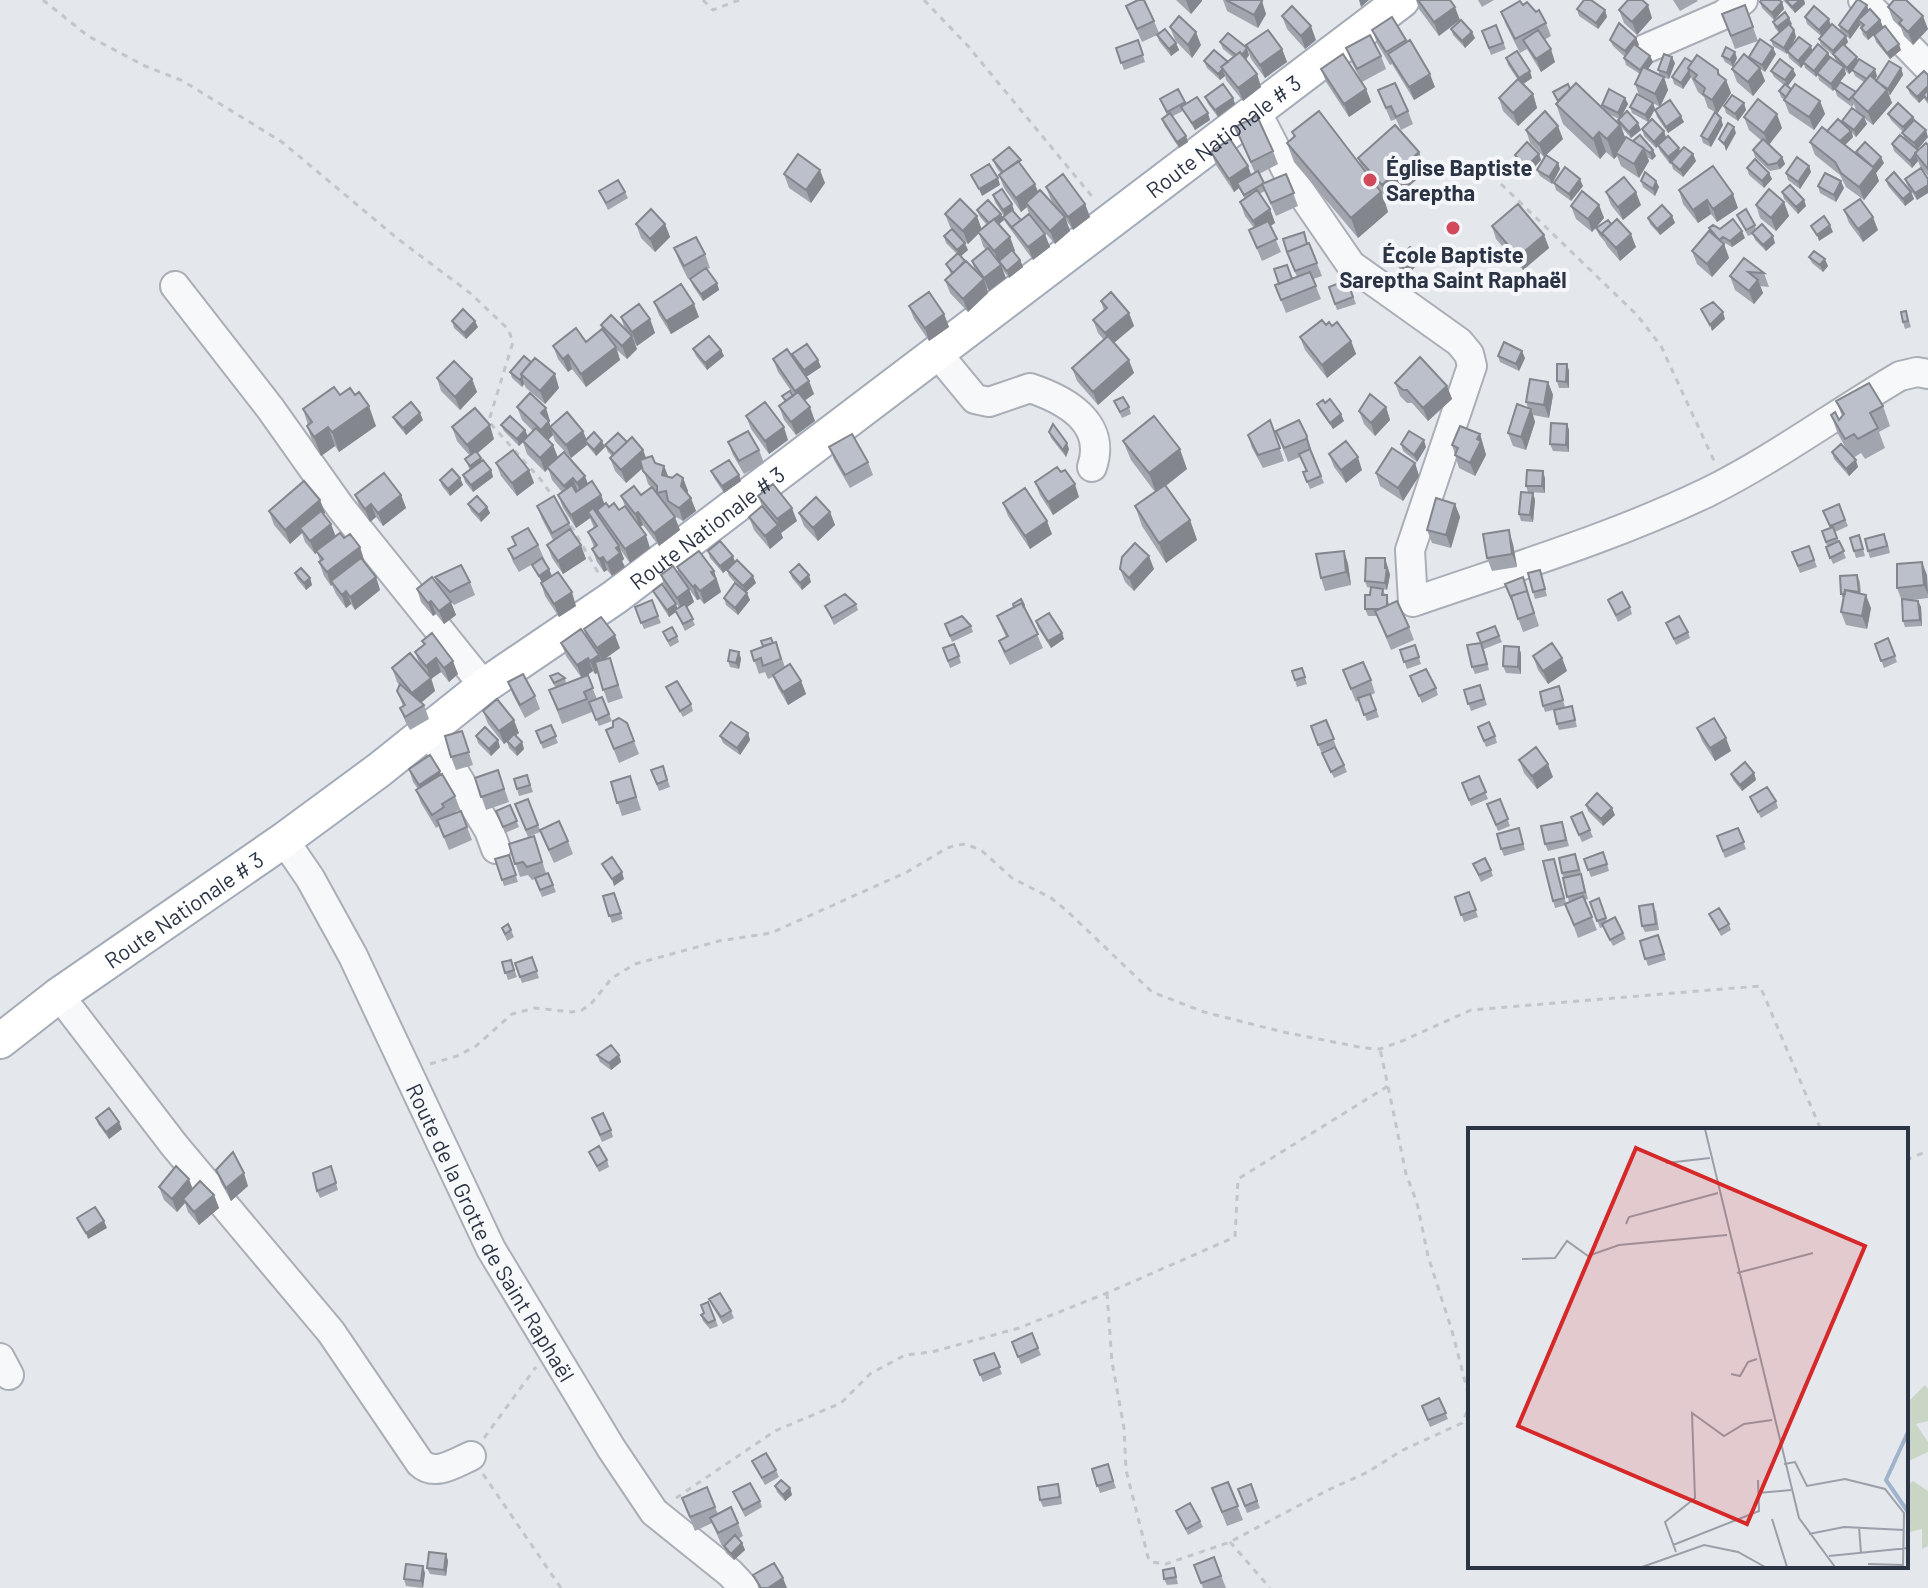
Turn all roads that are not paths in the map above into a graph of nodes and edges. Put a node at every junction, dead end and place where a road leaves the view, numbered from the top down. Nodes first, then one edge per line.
1 (1402, 0) edge
2 (1863, 0) edge
3 (1727, 5) edge
4 (1645, 49) edge
5 (1928, 67) edge
6 (1256, 111) junction
7 (175, 286) dead end
8 (937, 353) junction
9 (1928, 374) edge
10 (1092, 467) dead end
11 (484, 686) junction
12 (429, 730) junction
13 (284, 840) junction
14 (496, 849) dead end
15 (59, 995) junction
16 (0, 1041) edge
17 (471, 1456) road end
18 (744, 1588) edge

1 - 6 main road, Route Nationale # 3
2 - 5 street
3 - 4 street
6 - 8 main road, Route Nationale # 3
6 - 9 street
7 - 11 street
8 - 10 street
8 - 11 main road, Route Nationale # 3
11 - 12 main road, Route Nationale # 3
12 - 13 main road, Route Nationale # 3
12 - 14 street
13 - 15 main road, Route Nationale # 3
13 - 18 street, Route de la Grotte de Saint Raphaël
15 - 16 main road, Route Nationale # 3
15 - 17 street

